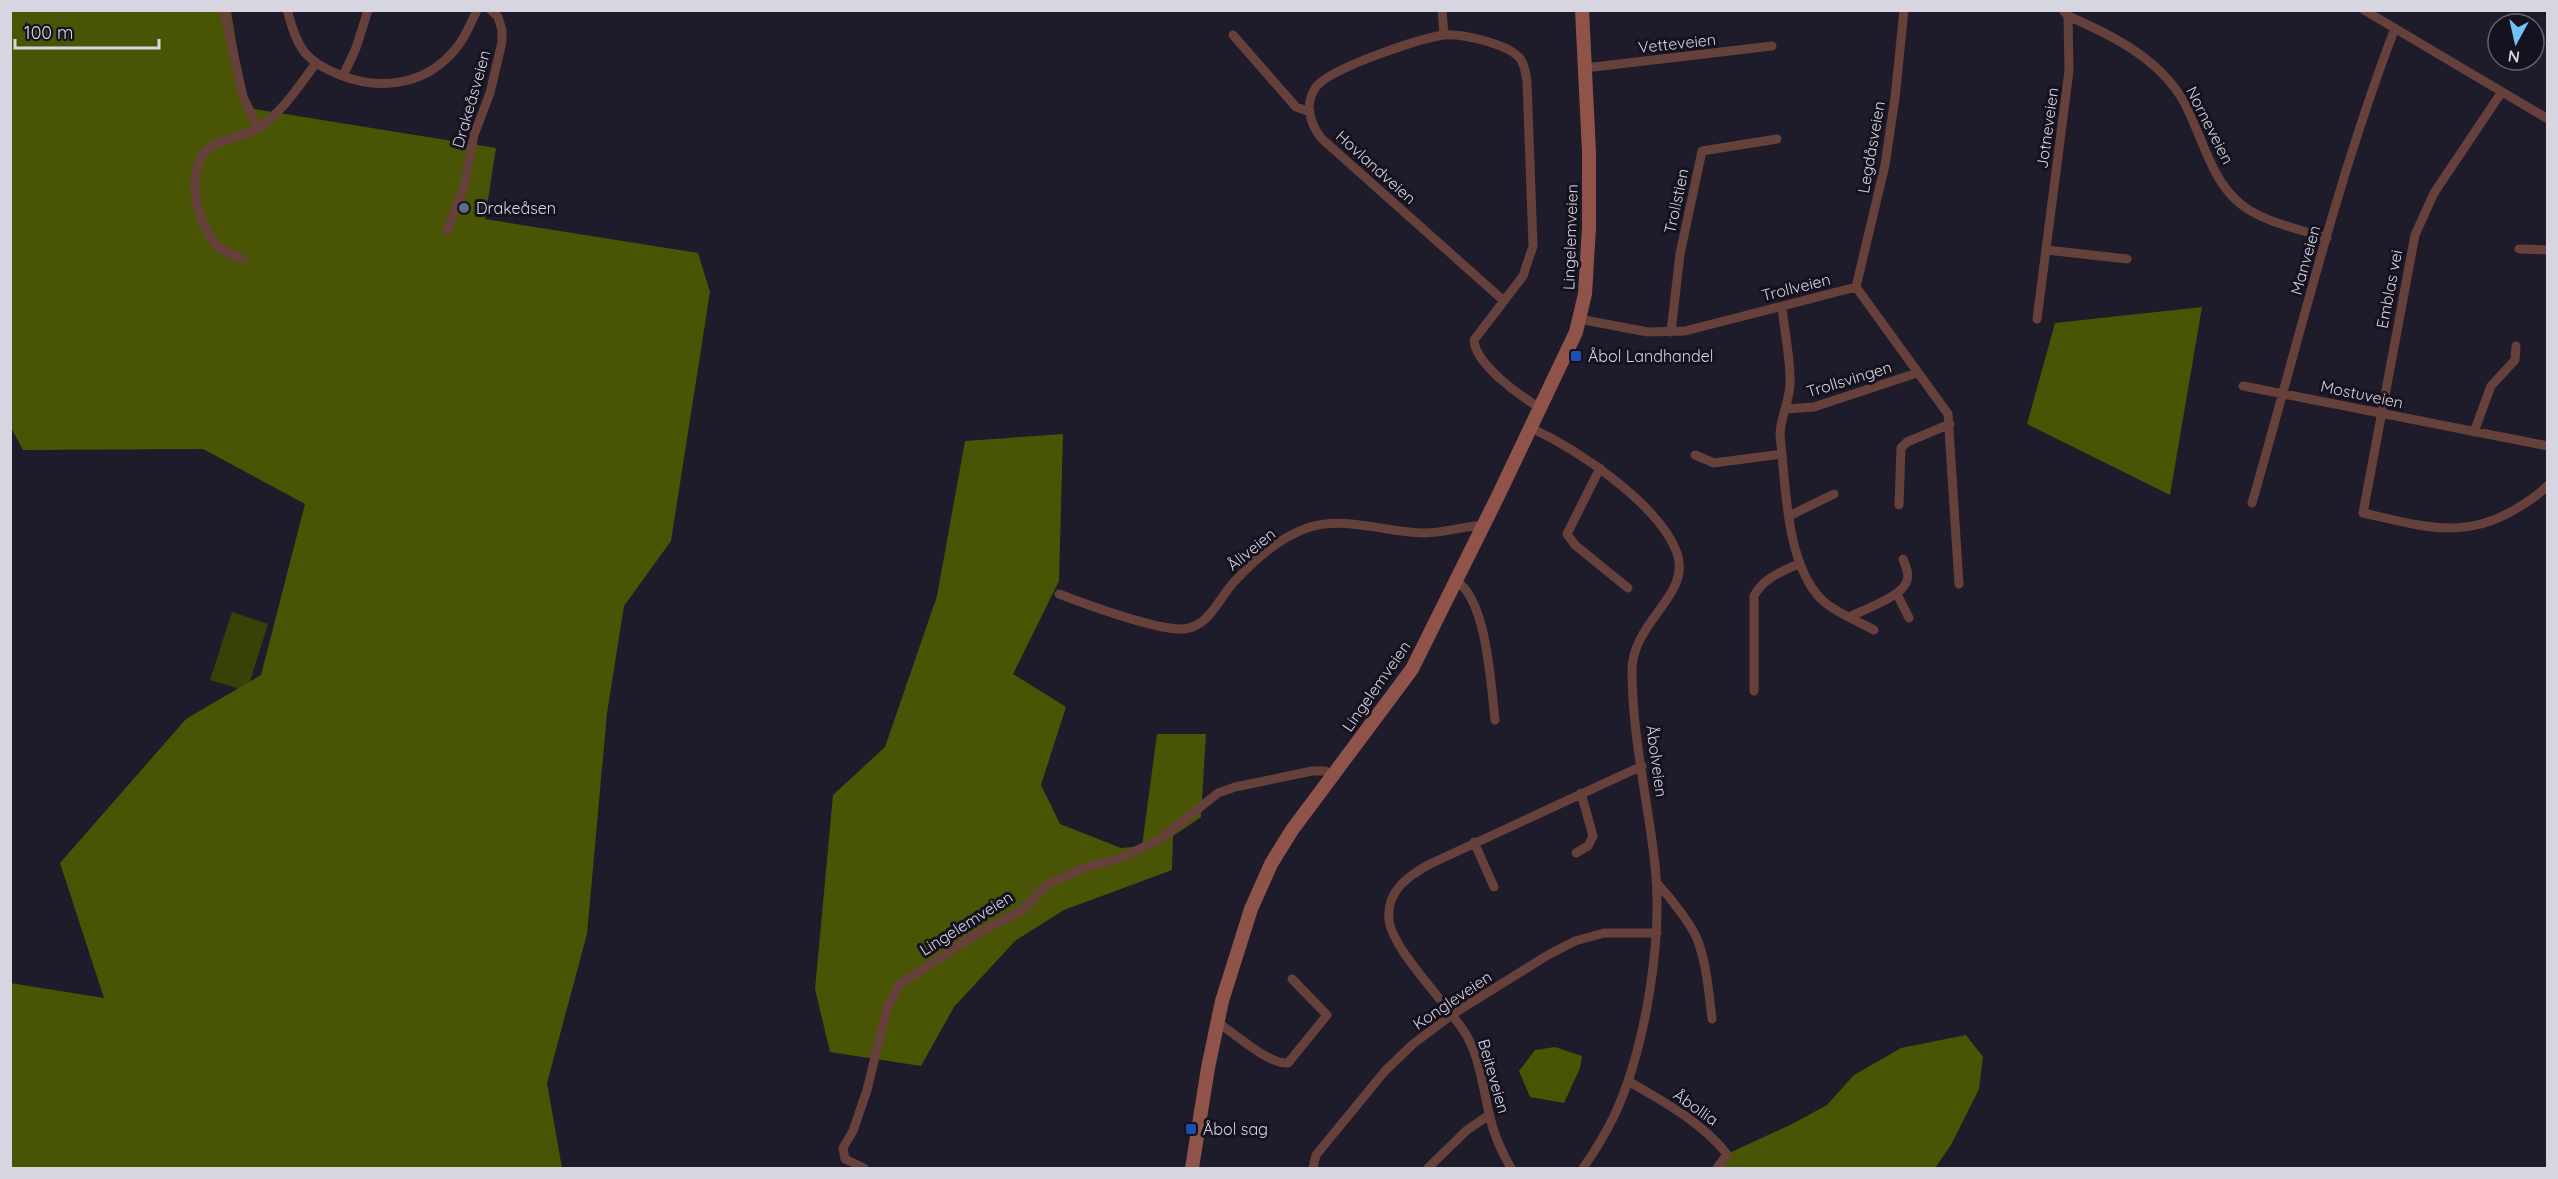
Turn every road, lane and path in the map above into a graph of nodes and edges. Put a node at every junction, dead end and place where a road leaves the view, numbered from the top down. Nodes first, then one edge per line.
1 (224, 10) edge
2 (287, 10) edge
3 (368, 10) edge
4 (477, 10) edge
5 (491, 10) edge
6 (1442, 10) edge
7 (1582, 10) edge
8 (1904, 10) edge
9 (2364, 10) edge
10 (2066, 13) edge
11 (2395, 28) junction
12 (1233, 35) dead end
13 (1444, 35) junction
14 (1772, 46) dead end
15 (316, 63) junction
16 (1585, 68) junction
17 (344, 76) junction
18 (2501, 93) junction
19 (1310, 112) junction
20 (2547, 118) edge
21 (258, 128) junction
22 (1777, 140) dead end
23 (447, 231) dead end
24 (2327, 238) junction
25 (2519, 249) dead end
26 (2047, 250) junction
27 (2547, 250) edge
28 (243, 259) dead end
29 (2127, 259) dead end
30 (1856, 287) junction
31 (1504, 301) junction
32 (1782, 306) junction
33 (1580, 319) junction
34 (2037, 319) dead end
35 (1671, 332) junction
36 (2516, 346) dead end
37 (1917, 373) junction
38 (2243, 386) dead end
39 (2283, 393) junction
40 (1540, 408) junction
41 (1786, 409) junction
42 (2380, 413) junction
43 (1950, 424) junction
44 (1531, 428) junction
45 (2474, 432) junction
46 (2547, 446) edge
47 (1782, 454) junction
48 (1695, 455) dead end
49 (1600, 468) junction
50 (2547, 485) edge
51 (1834, 494) dead end
52 (2252, 503) dead end
53 (1899, 505) dead end
54 (1789, 516) junction
55 (1484, 525) junction
56 (1903, 559) dead end
57 (1800, 563) junction
58 (1456, 581) junction
59 (1959, 584) dead end
60 (1628, 588) dead end
61 (1059, 594) dead end
62 (1897, 594) junction
63 (1849, 617) junction
64 (1910, 618) dead end
65 (1874, 630) dead end
66 (1754, 691) dead end
67 (1495, 720) dead end
68 (1642, 766) junction
69 (1332, 774) junction
70 (1581, 793) junction
71 (1474, 842) junction
72 (1576, 853) dead end
73 (1656, 882) junction
74 (1494, 887) dead end
75 (1657, 933) junction
76 (1292, 979) dead end
77 (1453, 1014) junction
78 (1712, 1018) dead end
79 (1217, 1022) junction
80 (1628, 1081) junction
81 (1489, 1115) junction
82 (864, 1168) edge
83 (1192, 1168) edge
84 (1313, 1168) edge
85 (1428, 1168) edge
86 (1511, 1168) edge
87 (1583, 1168) edge
88 (1717, 1168) edge

1 - 21 street
2 - 15 street, Drakeåsveien
3 - 17 street
4 - 17 street, Drakeåsveien
5 - 23 street, Drakeåsveien
6 - 13 street
7 - 16 main road, Lingelemveien
8 - 30 street, Legdåsveien
9 - 11 street
10 - 24 street, Norneveien
10 - 26 street, Jotneveien
11 - 18 street
11 - 24 street, Manveien
12 - 19 street
13 - 19 street
13 - 31 street
14 - 16 street, Vetteveien
15 - 17 street, Drakeåsveien
15 - 21 street
16 - 33 main road, Lingelemveien
18 - 20 street
18 - 42 street, Emblas vei
19 - 31 street, Hovlandveien
21 - 28 street
22 - 35 street, Trollstien
24 - 39 street, Manveien
25 - 27 street
26 - 29 street
26 - 34 street, Jotneveien
30 - 32 street, Trollveien
30 - 37 street, Trollveien
31 - 40 street
32 - 35 street, Trollveien
32 - 41 street, Trollsvingen
33 - 35 street, Trollveien
33 - 40 main road, Lingelemveien
36 - 45 street
37 - 41 street, Trollsvingen
37 - 43 street, Trollveien
38 - 39 street, Mostuveien
39 - 42 street, Mostuveien
39 - 52 street, Manveien
40 - 44 main road, Lingelemveien
41 - 47 street
42 - 45 street, Mostuveien
42 - 50 street, Emblas vei
43 - 53 street
43 - 59 street, Trollveien
44 - 49 street, Åbolveien
44 - 55 main road, Lingelemveien
45 - 46 street, Mostuveien
47 - 48 street
47 - 54 street
49 - 60 street
49 - 68 street, Åbolveien
51 - 54 street
54 - 57 street
55 - 58 main road, Lingelemveien
55 - 61 street, Åliveien
56 - 62 street
57 - 63 street
57 - 66 street
58 - 67 street
58 - 69 main road, Lingelemveien
62 - 63 street
62 - 64 street
63 - 65 street
68 - 70 street, Beiteveien
68 - 73 street, Åbolveien
69 - 79 main road, Lingelemveien
69 - 82 street, Lingelemveien
70 - 71 street, Beiteveien
70 - 72 street
71 - 74 street
71 - 77 street, Beiteveien
73 - 75 street, Åbolveien
73 - 78 street
75 - 77 street, Kongleveien
75 - 80 street, Åbolveien
76 - 79 street
77 - 81 street, Beiteveien
77 - 84 street, Kongleveien
79 - 83 main road, Lingelemveien
80 - 87 street, Åbolveien
80 - 88 street, Åbollia
81 - 85 street
81 - 86 street, Beiteveien

